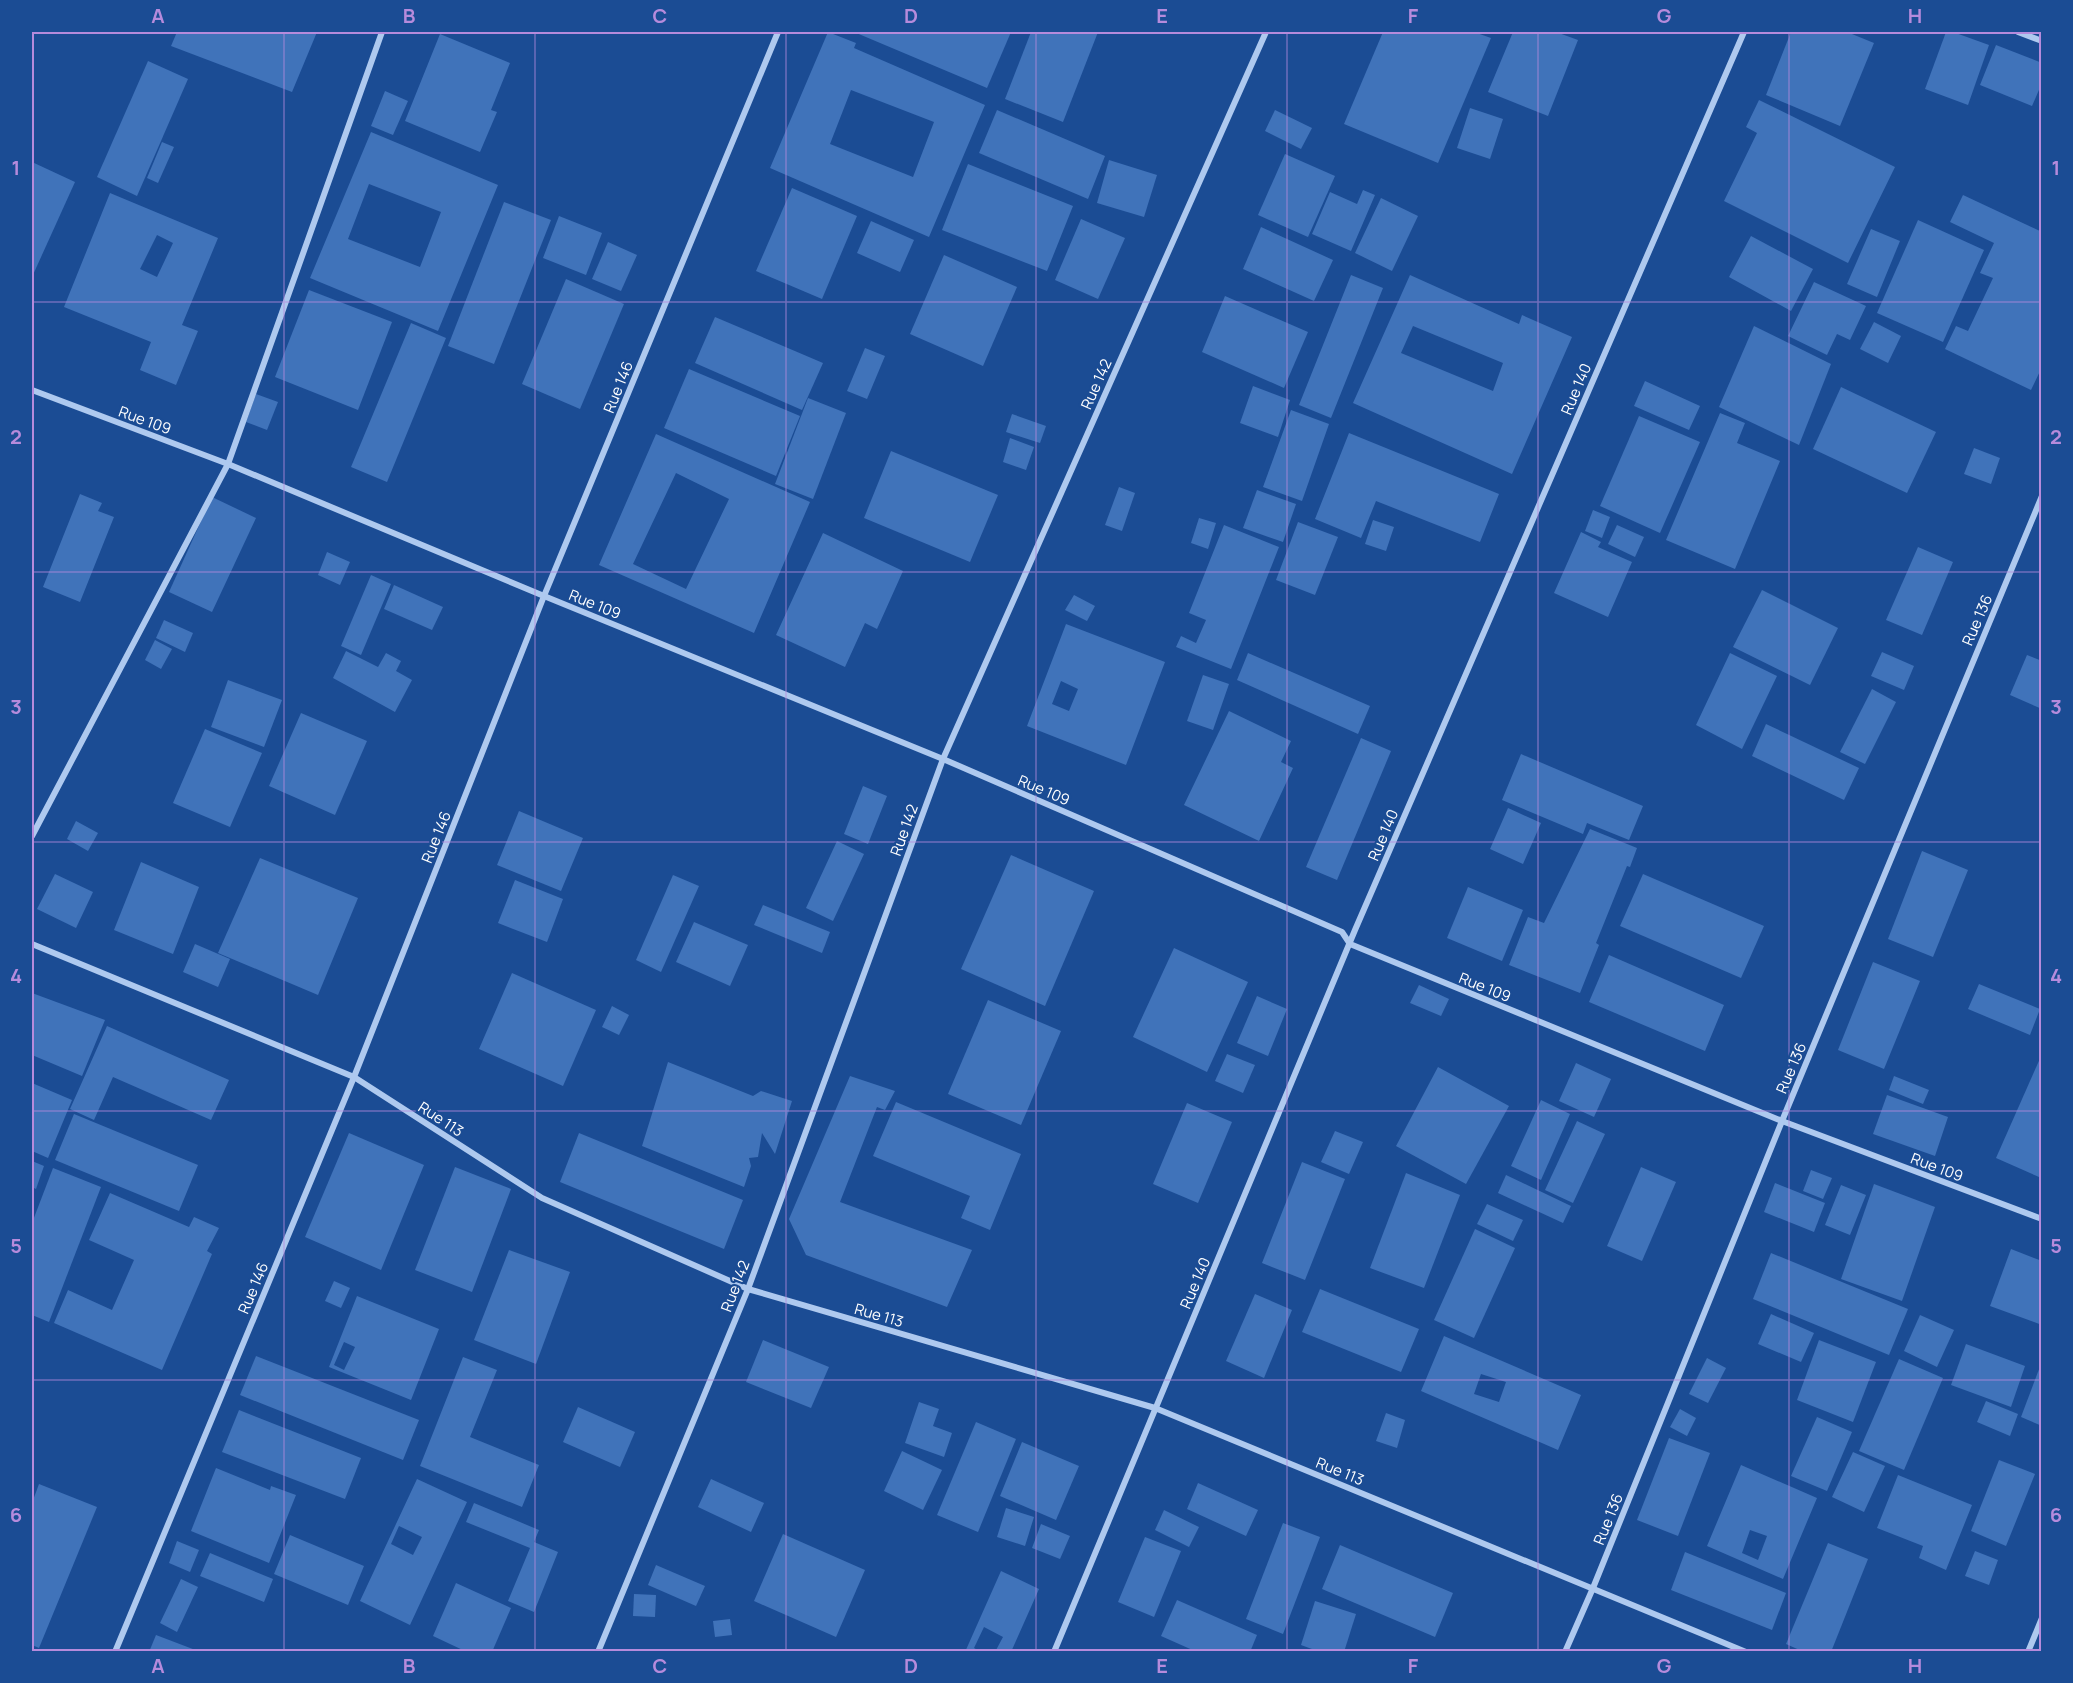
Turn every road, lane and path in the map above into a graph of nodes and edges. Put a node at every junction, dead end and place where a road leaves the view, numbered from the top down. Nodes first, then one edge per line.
1 (382, 32) edge
2 (778, 32) edge
3 (1266, 32) edge
4 (1744, 32) edge
5 (2019, 32) edge
6 (2042, 41) edge
7 (32, 390) edge
8 (228, 464) junction
9 (2042, 496) edge
10 (544, 596) junction
11 (943, 759) junction
12 (32, 836) edge
13 (32, 944) edge
14 (1350, 944) junction
15 (354, 1077) junction
16 (1782, 1121) junction
17 (2042, 1219) edge
18 (748, 1289) junction
19 (1155, 1408) junction
20 (1593, 1588) junction
21 (2042, 1618) edge
22 (115, 1652) edge
23 (598, 1652) edge
24 (1054, 1652) edge
25 (1565, 1652) edge
26 (1746, 1652) edge
27 (2028, 1652) edge

1 - 8 street
2 - 10 street, Rue 146
3 - 11 street, Rue 142
4 - 14 street, Rue 140
5 - 6 street
7 - 8 street, Rue 109
8 - 10 street, Rue 109
8 - 12 street
9 - 16 street, Rue 136
10 - 11 street, Rue 109
10 - 15 street, Rue 146
11 - 14 street, Rue 109
11 - 18 street, Rue 142
13 - 15 street, Rue 113
14 - 16 street, Rue 109
14 - 19 street, Rue 140
15 - 18 street, Rue 113
15 - 22 street, Rue 146
16 - 17 street, Rue 109
16 - 20 street, Rue 136
18 - 19 street, Rue 113
18 - 23 street, Rue 142
19 - 20 street, Rue 113
19 - 24 street, Rue 140
20 - 25 street, Rue 136
20 - 26 street, Rue 113
21 - 27 street

